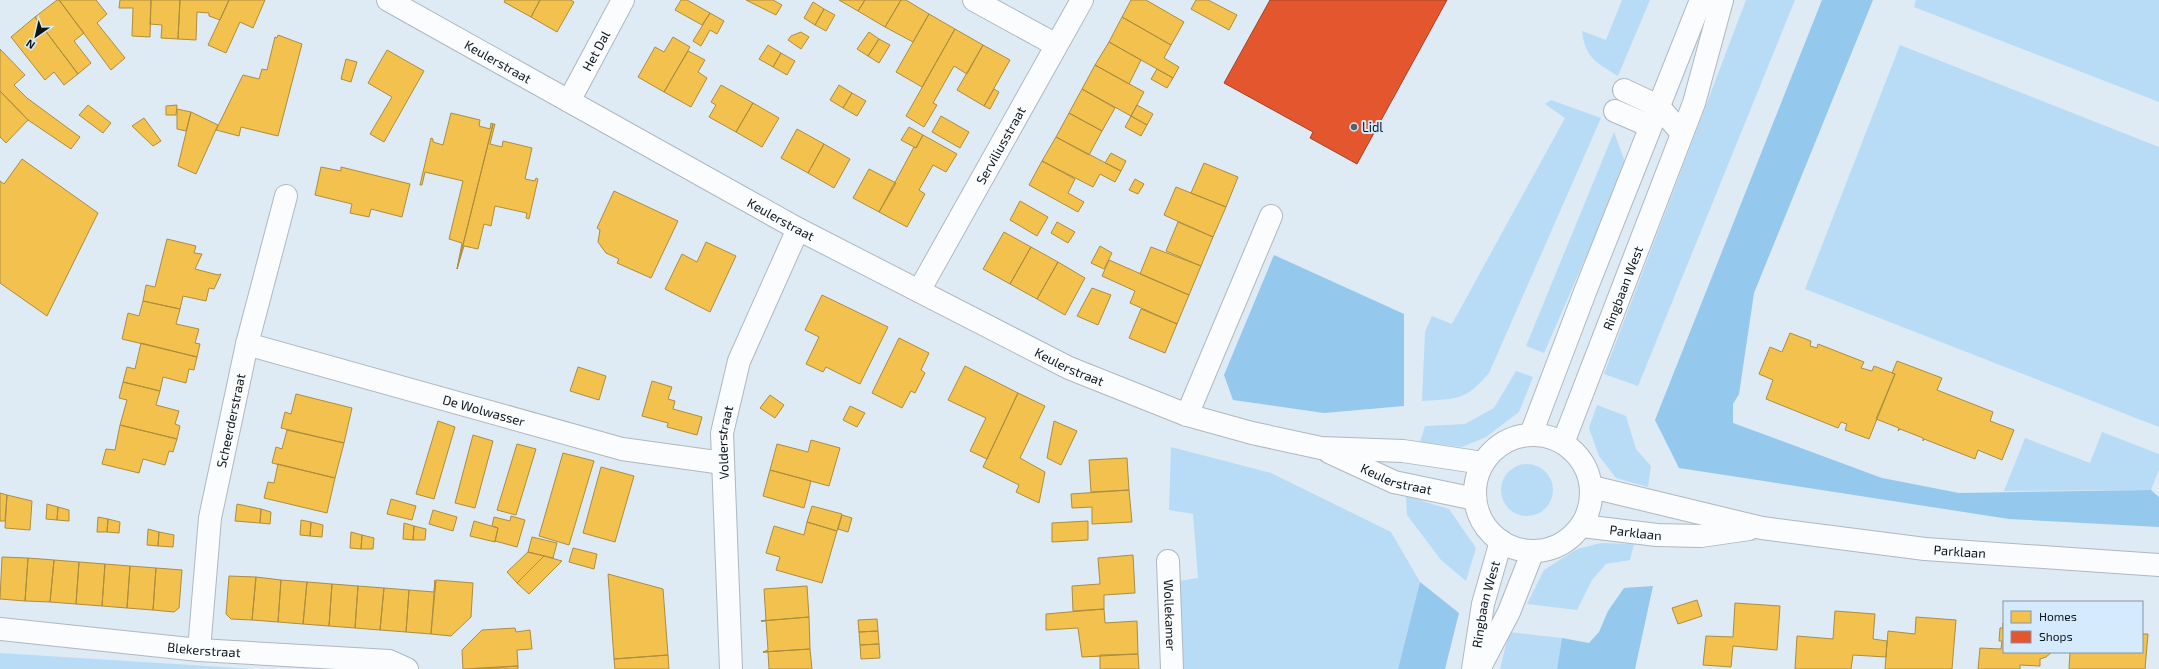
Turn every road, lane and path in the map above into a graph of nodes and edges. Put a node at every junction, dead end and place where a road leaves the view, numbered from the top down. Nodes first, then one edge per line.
1 (388, 0) edge
2 (623, 0) edge
3 (974, 0) edge
4 (1082, 0) edge
5 (1701, 0) edge
6 (1722, 0) edge
7 (1056, 46) junction
8 (1624, 90) dead end
9 (569, 101) junction
10 (1658, 106) junction
11 (1615, 111) dead end
12 (1650, 126) junction
13 (1682, 133) junction
14 (286, 196) dead end
15 (1271, 216) dead end
16 (798, 229) junction
17 (919, 291) junction
18 (247, 344) junction
19 (1187, 415) junction
20 (1531, 434) junction
21 (1563, 442) junction
22 (1321, 448) junction
23 (723, 463) junction
24 (1483, 463) junction
25 (1592, 487) junction
26 (1476, 499) junction
27 (1582, 526) junction
28 (1762, 528) junction
29 (1500, 541) junction
30 (1533, 551) junction
31 (1168, 561) dead end
32 (2159, 565) edge
33 (0, 629) edge
34 (199, 650) junction
35 (407, 669) edge
36 (731, 669) edge
37 (1172, 669) edge
38 (1473, 669) edge
39 (1479, 669) edge

1 - 9 street, Keulerstraat
2 - 9 street, Het Dal
3 - 7 street
4 - 7 street, Serviliusstraat
5 - 10 street
6 - 13 street, Ringbaan West
7 - 17 street, Serviliusstraat
8 - 10 street
9 - 16 street, Keulerstraat
10 - 12 street
10 - 13 street
11 - 12 street
12 - 20 street
13 - 21 street, Ringbaan West
14 - 18 street, Scheerderstraat
15 - 19 street
16 - 17 street, Keulerstraat
16 - 23 street, Volderstraat
17 - 19 street, Keulerstraat
18 - 23 street, De Wolwasser
18 - 34 street, Scheerderstraat
19 - 22 street, Keulerstraat
20 - 21 street
20 - 24 street
21 - 25 street
22 - 24 street, Keulerstraat
22 - 26 street, Keulerstraat
23 - 36 street, Volderstraat
24 - 26 street
25 - 27 street
25 - 28 street, Parklaan
26 - 29 street
27 - 28 street, Parklaan
27 - 30 street
28 - 32 street, Parklaan
29 - 30 street
29 - 38 street, Ringbaan West
30 - 39 street, Ringbaan West
31 - 37 street, Wollekamer
33 - 34 street, Blekerstraat
34 - 35 street, Blekerstraat

